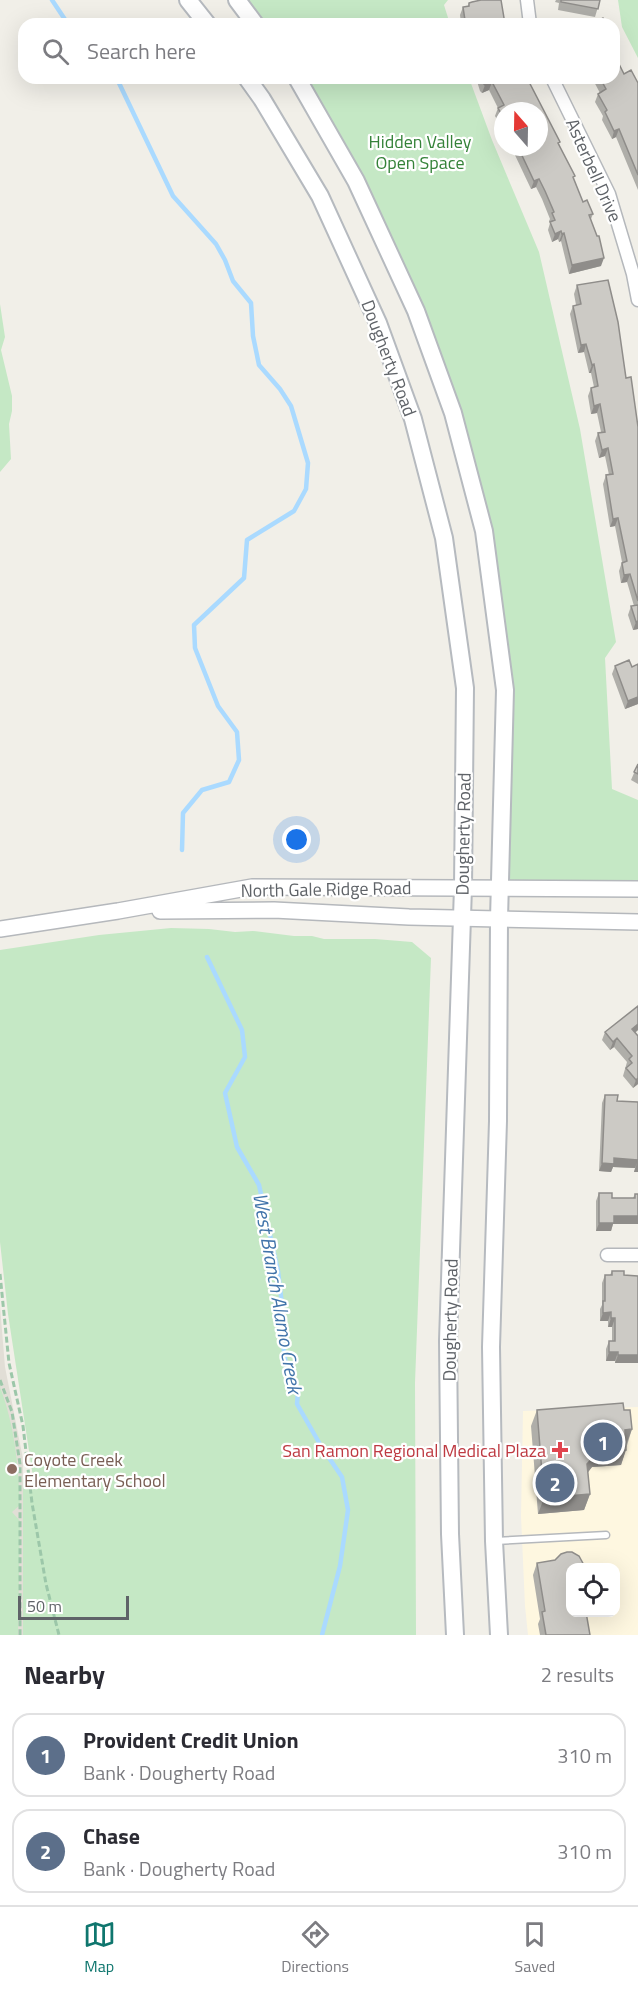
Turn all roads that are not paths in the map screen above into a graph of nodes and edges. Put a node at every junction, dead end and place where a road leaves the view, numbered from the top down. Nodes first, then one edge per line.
1 (188, 0) edge
2 (237, 0) edge
3 (527, 0) edge
4 (202, 18) edge
5 (250, 18) edge
6 (529, 18) edge
7 (251, 84) edge
8 (300, 84) edge
9 (555, 84) edge
10 (638, 300) edge
11 (463, 887) junction
12 (500, 889) junction
13 (638, 889) edge
14 (118, 911) junction
15 (461, 919) junction
16 (499, 919) junction
17 (638, 922) edge
18 (0, 929) edge
19 (607, 1255) dead end
20 (638, 1255) edge
21 (606, 1535) dead end
22 (494, 1541) junction
23 (455, 1635) edge
24 (499, 1635) edge

1 - 4 main road
2 - 5 main road
3 - 6 street
7 - 11 main road, Dougherty Road
8 - 12 main road
9 - 10 street, Asterbell Drive
11 - 12 street, North Gale Ridge Road
11 - 14 street, North Gale Ridge Road
11 - 15 main road, Dougherty Road
12 - 13 street, North Gale Ridge Road
12 - 16 main road
14 - 15 street, North Gale Ridge Road
14 - 18 street, North Gale Ridge Road
15 - 16 street, North Gale Ridge Road
15 - 23 main road, Dougherty Road
16 - 17 street, North Gale Ridge Road
16 - 22 main road
19 - 20 street
21 - 22 lane
22 - 24 main road

